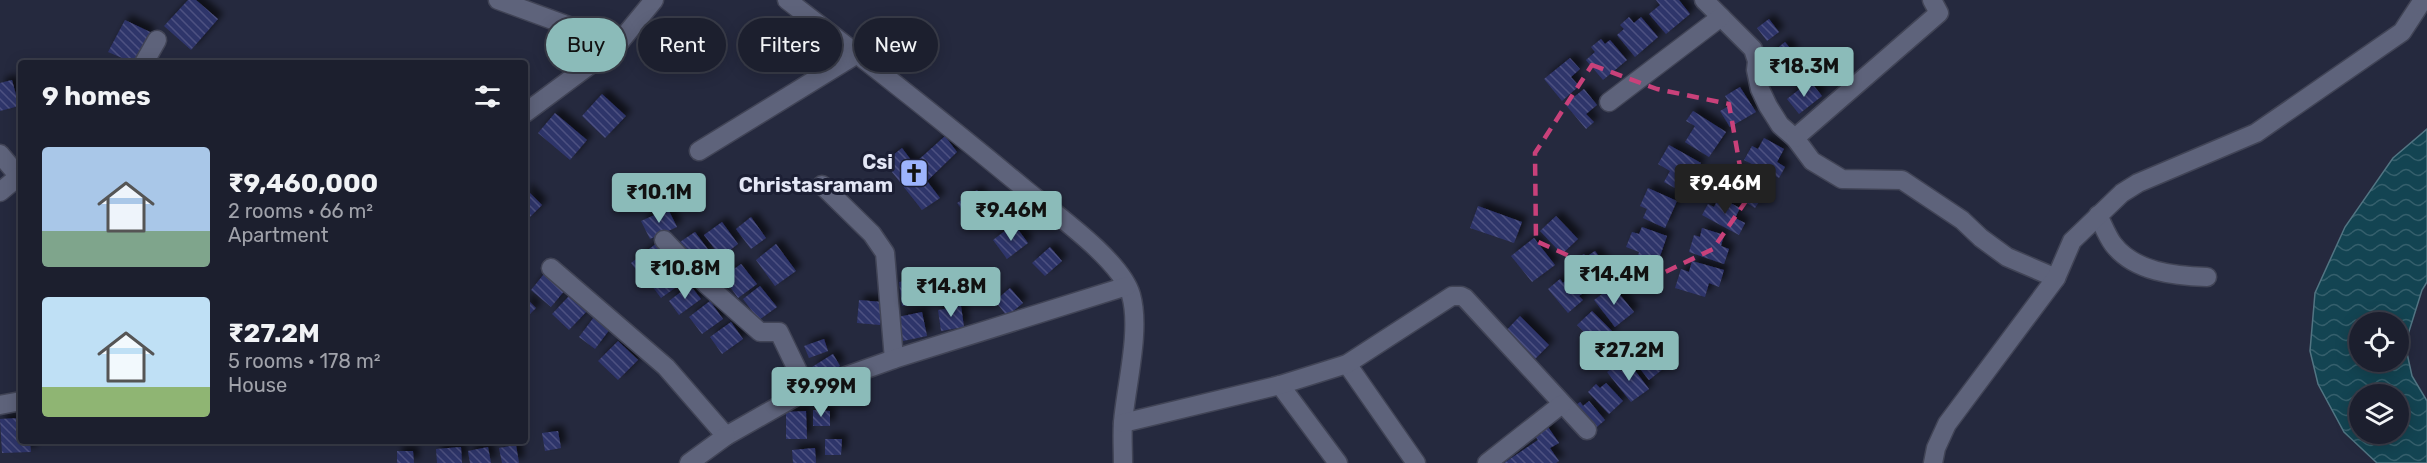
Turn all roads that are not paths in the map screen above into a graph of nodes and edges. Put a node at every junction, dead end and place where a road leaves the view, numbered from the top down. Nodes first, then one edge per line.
1 (498, 0) edge
2 (654, 0) edge
3 (787, 0) edge
4 (1704, 0) edge
5 (1932, 0) edge
6 (2423, 0) edge
7 (1721, 17) junction
8 (547, 18) edge
9 (626, 34) edge
10 (157, 40) dead end
11 (854, 52) edge
12 (854, 56) edge
13 (146, 60) edge
14 (580, 72) edge
15 (880, 72) edge
16 (1609, 102) dead end
17 (528, 111) edge
18 (1795, 138) junction
19 (699, 152) dead end
20 (0, 154) edge
21 (18, 177) edge
22 (18, 179) edge
23 (822, 185) dead end
24 (0, 192) edge
25 (2098, 216) junction
26 (664, 240) dead end
27 (551, 268) dead end
28 (2207, 277) dead end
29 (2055, 278) junction
30 (1127, 286) junction
31 (894, 359) junction
32 (1347, 364) junction
33 (1280, 385) junction
34 (807, 390) junction
35 (18, 402) edge
36 (1563, 404) junction
37 (0, 405) edge
38 (1123, 423) junction
39 (1587, 430) dead end
40 (726, 436) junction
41 (688, 463) edge
42 (1123, 463) edge
43 (1338, 463) edge
44 (1416, 463) edge
45 (1487, 463) edge
46 (1933, 463) edge

1 - 8 street
2 - 9 street
3 - 11 street
4 - 7 street
5 - 18 street
6 - 25 street
7 - 16 street
7 - 18 street
10 - 13 street
12 - 19 street
14 - 17 street
15 - 30 street
18 - 29 street
20 - 21 street
22 - 24 street
23 - 31 street
25 - 28 street
25 - 29 street
26 - 34 street
27 - 40 street
29 - 46 street
30 - 31 street
30 - 38 street
31 - 34 street
32 - 33 street
32 - 36 street
32 - 44 street
33 - 38 street
33 - 43 street
34 - 40 street
35 - 37 street
36 - 39 street
36 - 45 street
38 - 42 street
40 - 41 street

